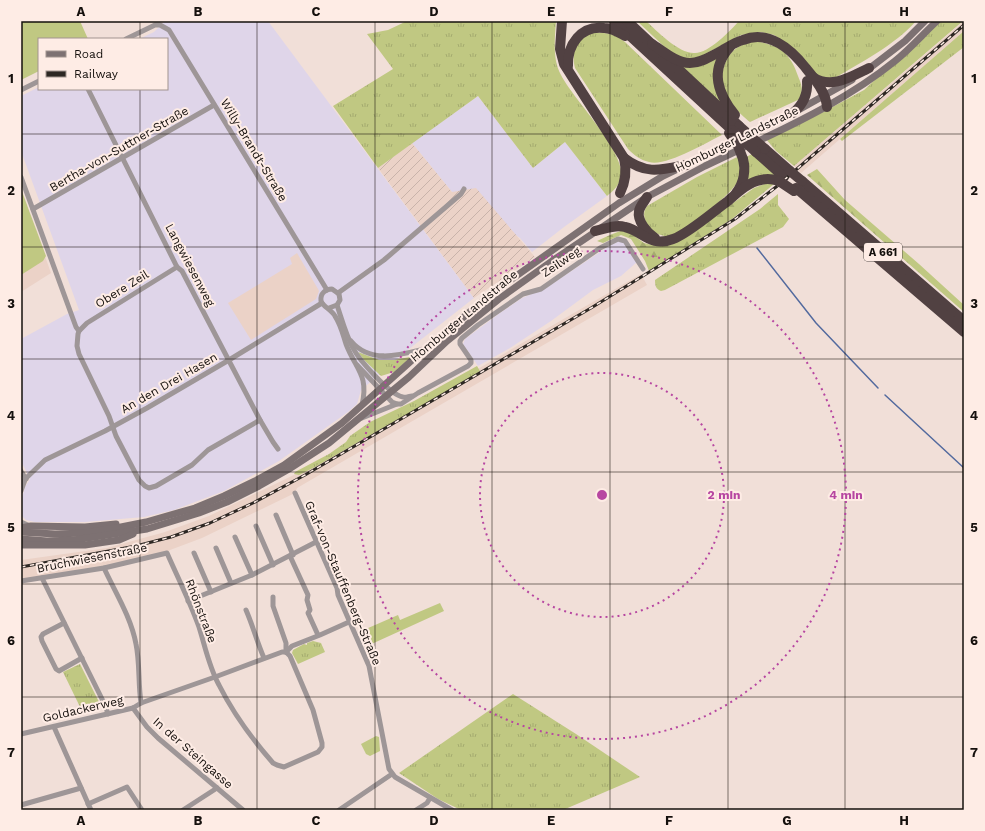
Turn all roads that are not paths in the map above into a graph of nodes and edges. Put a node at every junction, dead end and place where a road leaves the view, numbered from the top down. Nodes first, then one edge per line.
1 (562, 21) edge
2 (614, 21) edge
3 (627, 21) edge
4 (926, 21) edge
5 (937, 21) edge
6 (128, 38) edge
7 (652, 44) junction
8 (734, 44) junction
9 (642, 46) junction
10 (869, 68) junction
11 (570, 74) junction
12 (810, 79) junction
13 (38, 82) edge
14 (21, 90) edge
15 (89, 90) edge
16 (824, 101) junction
17 (214, 105) junction
18 (794, 113) junction
19 (735, 128) junction
20 (761, 151) junction
21 (123, 158) junction
22 (624, 158) junction
23 (686, 165) junction
24 (784, 176) junction
25 (21, 177) edge
26 (797, 187) junction
27 (464, 189) dead end
28 (620, 193) joint
29 (735, 194) junction
30 (647, 197) junction
31 (33, 209) junction
32 (598, 217) junction
33 (595, 232) junction
34 (662, 241) junction
35 (178, 267) junction
36 (642, 269) dead end
37 (327, 290) junction
38 (338, 293) junction
39 (322, 303) junction
40 (337, 305) junction
41 (329, 308) junction
42 (964, 321) edge
43 (79, 331) junction
44 (964, 332) edge
45 (348, 337) junction
46 (425, 349) junction
47 (229, 360) junction
48 (357, 365) junction
49 (382, 387) junction
50 (389, 393) junction
51 (413, 396) junction
52 (398, 404) junction
53 (362, 406) junction
54 (360, 419) junction
55 (260, 420) junction
56 (113, 427) junction
57 (278, 449) dead end
58 (21, 471) edge
59 (23, 481) edge
60 (21, 490) edge
61 (295, 493) dead end
62 (276, 515) dead end
63 (21, 522) edge
64 (146, 526) junction
65 (256, 526) dead end
66 (21, 528) edge
67 (30, 529) junction
68 (21, 532) edge
69 (236, 536) dead end
70 (22, 541) edge
71 (316, 542) junction
72 (216, 548) dead end
73 (167, 553) joint
74 (194, 553) dead end
75 (291, 555) junction
76 (273, 565) junction
77 (104, 568) junction
78 (252, 575) junction
79 (42, 578) junction
80 (21, 581) edge
81 (232, 583) junction
82 (211, 592) junction
83 (273, 597) dead end
84 (188, 601) junction
85 (246, 610) dead end
86 (349, 622) junction
87 (64, 623) junction
88 (318, 635) junction
89 (286, 652) junction
90 (82, 658) junction
91 (264, 658) junction
92 (215, 677) junction
93 (141, 703) junction
94 (133, 708) junction
95 (108, 714) junction
96 (54, 727) junction
97 (21, 734) edge
98 (392, 774) junction
99 (81, 788) junction
100 (217, 788) junction
101 (430, 798) junction
102 (21, 804) edge
103 (88, 804) junction
104 (91, 810) edge
105 (142, 810) edge
106 (183, 810) edge
107 (243, 810) edge
108 (339, 810) edge
109 (416, 810) edge
110 (452, 810) edge

1 - 11 highway
2 - 9 highway, A 661
3 - 7 highway, A 661
4 - 10 main road, Homburger Landstraße
5 - 16 main road, Homburger Landstraße
6 - 17 street, Willy-Brandt-Straße
7 - 8 highway
7 - 19 highway, A 661
8 - 12 highway
8 - 19 highway, A 661
9 - 11 highway
9 - 19 highway, A 661
10 - 12 highway
10 - 16 main road, Homburger Landstraße
11 - 22 highway
12 - 16 highway
12 - 18 highway
13 - 14 street
15 - 21 street, Langwiesenweg
16 - 18 main road, Homburger Landstraße
16 - 30 main road, Homburger Landstraße
17 - 21 street, Bertha-von-Suttner-Straße
17 - 37 street, Willy-Brandt-Straße
18 - 23 main road, Homburger Landstraße
19 - 20 highway, A 661, bridge
19 - 20 highway, A 661, bridge
19 - 29 highway, bridge
20 - 24 highway, A 661
21 - 31 street, Bertha-von-Suttner-Straße
21 - 35 street, Langwiesenweg
22 - 23 highway
22 - 28 highway
23 - 32 main road, Homburger Landstraße
24 - 26 highway, A 661, bridge
24 - 26 highway, bridge
24 - 29 highway
25 - 31 street
26 - 42 highway, A 661
26 - 44 highway, A 661
27 - 38 street
28 - 32 main road
29 - 34 highway
30 - 33 main road, Homburger Landstraße
30 - 34 highway
31 - 43 street
32 - 46 main road, Homburger Landstraße
33 - 34 highway
33 - 50 main road, Homburger Landstraße
35 - 43 street, Obere Zeil
35 - 47 street, Langwiesenweg
36 - 51 street, Zeilweg
37 - 38 street
37 - 39 street
38 - 40 street
39 - 41 street
39 - 47 street, An den Drei Hasen
40 - 41 street
40 - 45 street
41 - 48 street
43 - 56 street
45 - 46 street
45 - 49 street
46 - 49 main road, Homburger Landstraße
47 - 55 street, Langwiesenweg
47 - 56 street, An den Drei Hasen
48 - 49 street
48 - 53 street
49 - 50 street
49 - 53 main road, Homburger Landstraße
50 - 51 street
50 - 52 street
50 - 54 main road, Homburger Landstraße
51 - 52 street, Zeilweg
52 - 54 street, Zeilweg
53 - 64 main road, Homburger Landstraße
54 - 64 main road, Homburger Landstraße
55 - 56 street
55 - 57 street, Langwiesenweg
56 - 59 street, An den Drei Hasen
58 - 59 street
59 - 60 street, An den Drei Hasen
61 - 71 street, Graf-von-Stauffenberg-Straße
62 - 75 street
63 - 67 street
64 - 67 main road, Homburger Landstraße
64 - 70 main road, Homburger Landstraße
65 - 76 street
66 - 67 main road
67 - 68 main road
69 - 78 street
71 - 75 street
71 - 86 street, Graf-von-Stauffenberg-Straße
72 - 81 street
73 - 77 street, Bruchwiesenstraße
73 - 84 street, Rhönstraße
74 - 82 street
75 - 76 street
75 - 88 street
76 - 78 street
77 - 79 street, Bruchwiesenstraße
77 - 93 street
78 - 81 street
79 - 80 street, Bruchwiesenstraße
79 - 87 street
81 - 82 street
82 - 84 street
83 - 89 street
84 - 92 street, Rhönstraße
85 - 91 street
86 - 88 street, Goldackerweg
86 - 98 street, Graf-von-Stauffenberg-Straße
87 - 90 street
87 - 90 street
88 - 89 street, Goldackerweg
89 - 91 street, Goldackerweg
89 - 92 street, Rhönstraße
90 - 95 street
91 - 92 street, Goldackerweg
92 - 93 street, Goldackerweg
93 - 94 street, Goldackerweg
94 - 95 street, Goldackerweg
94 - 100 street, In der Steingasse
95 - 96 street, Goldackerweg
96 - 97 street, Goldackerweg
96 - 99 street
98 - 101 street
98 - 108 street
99 - 102 street
99 - 103 street
100 - 106 street
100 - 107 street, In der Steingasse
101 - 109 street
101 - 110 street
103 - 104 street
103 - 105 street

